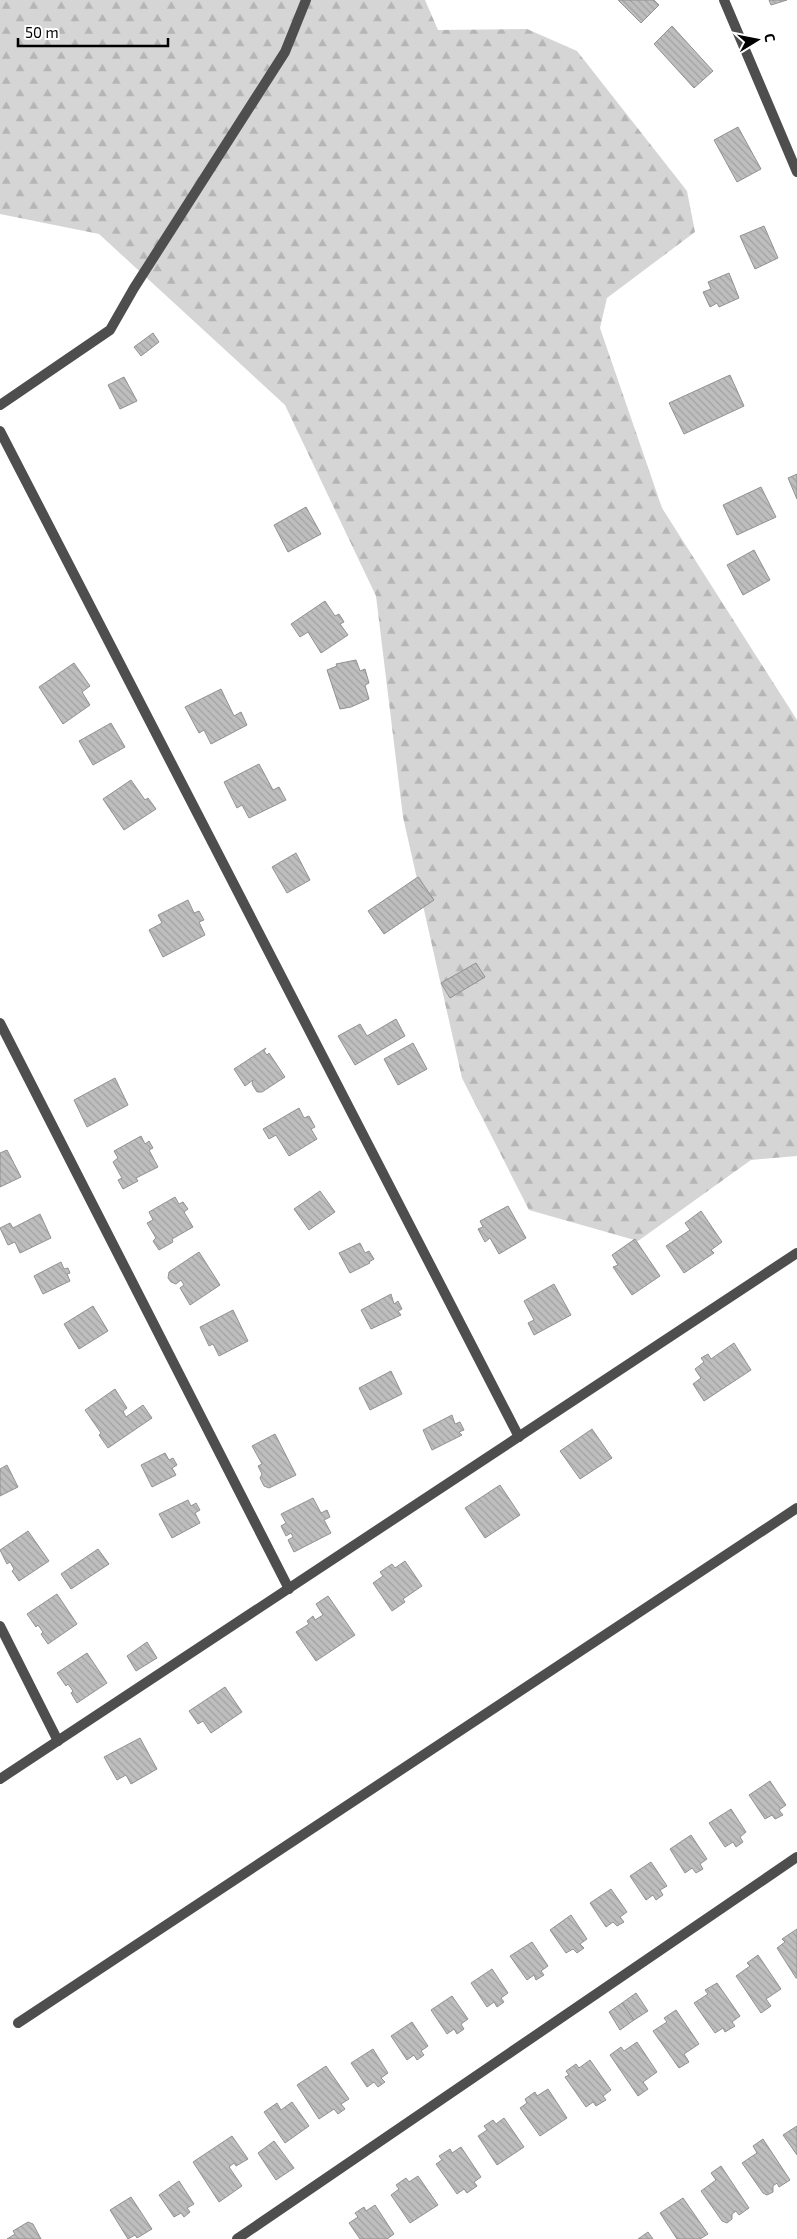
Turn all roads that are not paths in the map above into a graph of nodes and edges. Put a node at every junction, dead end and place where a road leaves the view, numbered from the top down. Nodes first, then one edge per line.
1 (306, 0) edge
2 (724, 0) edge
3 (797, 172) edge
4 (0, 405) edge
5 (0, 431) edge
6 (0, 1023) edge
7 (797, 1253) edge
8 (519, 1437) junction
9 (797, 1508) edge
10 (289, 1589) junction
11 (0, 1626) edge
12 (58, 1741) junction
13 (0, 1779) edge
14 (797, 1858) edge
15 (18, 2023) dead end
16 (237, 2239) edge

1 - 4 street
2 - 3 street
5 - 8 street
6 - 10 street
7 - 8 street
8 - 10 street
9 - 15 street
10 - 12 street
11 - 12 street
12 - 13 street
14 - 16 street

